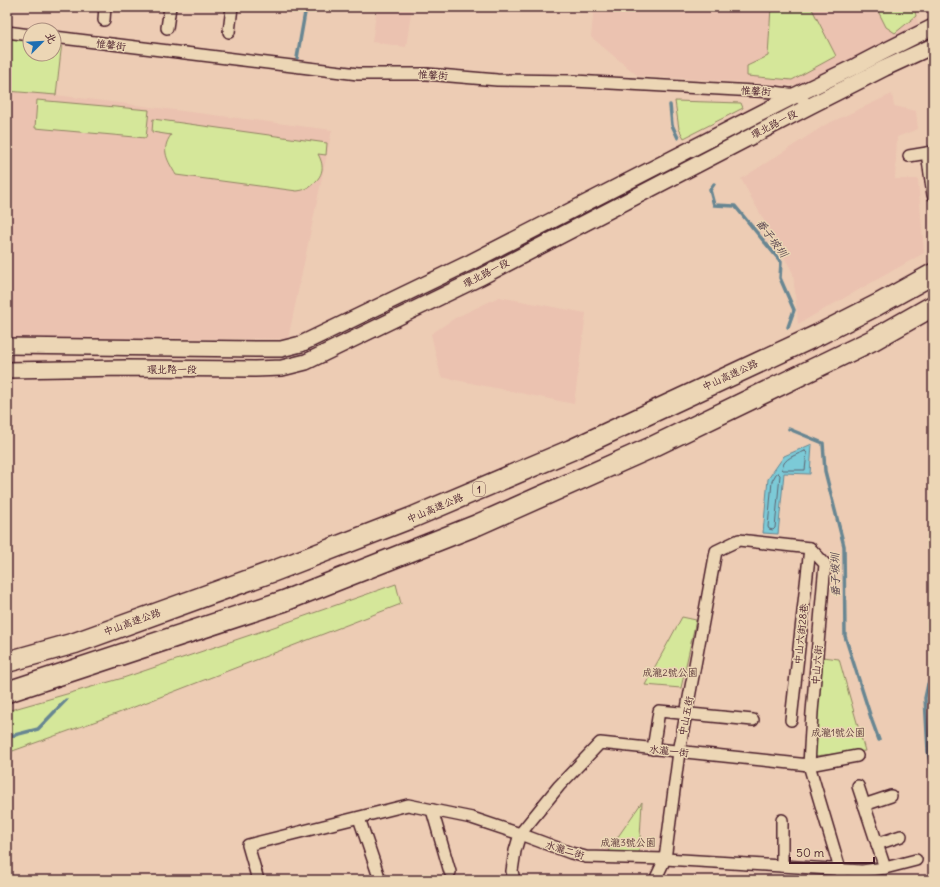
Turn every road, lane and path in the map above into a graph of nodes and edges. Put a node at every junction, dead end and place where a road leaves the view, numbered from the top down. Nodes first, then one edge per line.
1 (105, 7) edge
2 (170, 7) edge
3 (232, 7) edge
4 (104, 20) dead end
5 (933, 27) edge
6 (167, 28) dead end
7 (7, 32) edge
8 (229, 32) dead end
9 (22, 34) edge
10 (62, 39) edge
11 (933, 46) edge
12 (796, 95) junction
13 (810, 106) junction
14 (930, 153) edge
15 (909, 156) dead end
16 (933, 195) edge
17 (933, 274) edge
18 (933, 306) edge
19 (7, 346) edge
20 (7, 370) edge
21 (810, 548) junction
22 (7, 662) edge
23 (7, 692) edge
24 (686, 713) junction
25 (753, 720) dead end
26 (792, 720) dead end
27 (653, 749) junction
28 (679, 752) junction
29 (857, 756) dead end
30 (809, 765) junction
31 (858, 786) dead end
32 (891, 796) dead end
33 (864, 805) junction
34 (432, 810) junction
35 (359, 818) junction
36 (782, 820) dead end
37 (520, 834) junction
38 (901, 836) dead end
39 (877, 844) junction
40 (665, 859) junction
41 (916, 860) dead end
42 (782, 866) junction
43 (885, 868) junction
44 (450, 872) dead end
45 (841, 875) edge
46 (258, 880) edge
47 (380, 880) edge
48 (514, 880) edge
49 (655, 880) edge

1 - 4 street
2 - 6 street
3 - 8 street
5 - 12 street, 環北路一段
7 - 9 street
10 - 12 street, 惟馨街
11 - 13 street, 環北路一段
12 - 13 street
12 - 19 street, 環北路一段
13 - 20 street, 環北路一段
14 - 15 street
14 - 16 street
17 - 22 highway, 中山高速公路 / 1
18 - 23 highway
21 - 24 street, 中山五街
21 - 26 street, 中山六街28巷
21 - 30 street, 中山六街
24 - 25 street
24 - 27 street
24 - 28 street, 中山五街
27 - 28 street, 水瀧一街
27 - 37 street, 水瀧一街
28 - 30 street, 水瀧一街
28 - 40 street, 中山五街
29 - 30 street, 水瀧一街
30 - 45 street, 中山六街
31 - 33 street
32 - 33 street
33 - 39 street
34 - 35 street, 水瀧二街
34 - 37 street, 水瀧二街
34 - 44 street
35 - 46 street, 水瀧二街
35 - 47 street
36 - 42 street
37 - 40 street, 水瀧二街
37 - 48 street
38 - 39 street
39 - 43 street
40 - 42 street, 水瀧二街
40 - 49 street, 中山五街
41 - 43 street, 水瀧二街
42 - 45 street, 水瀧二街
43 - 45 street, 水瀧二街

